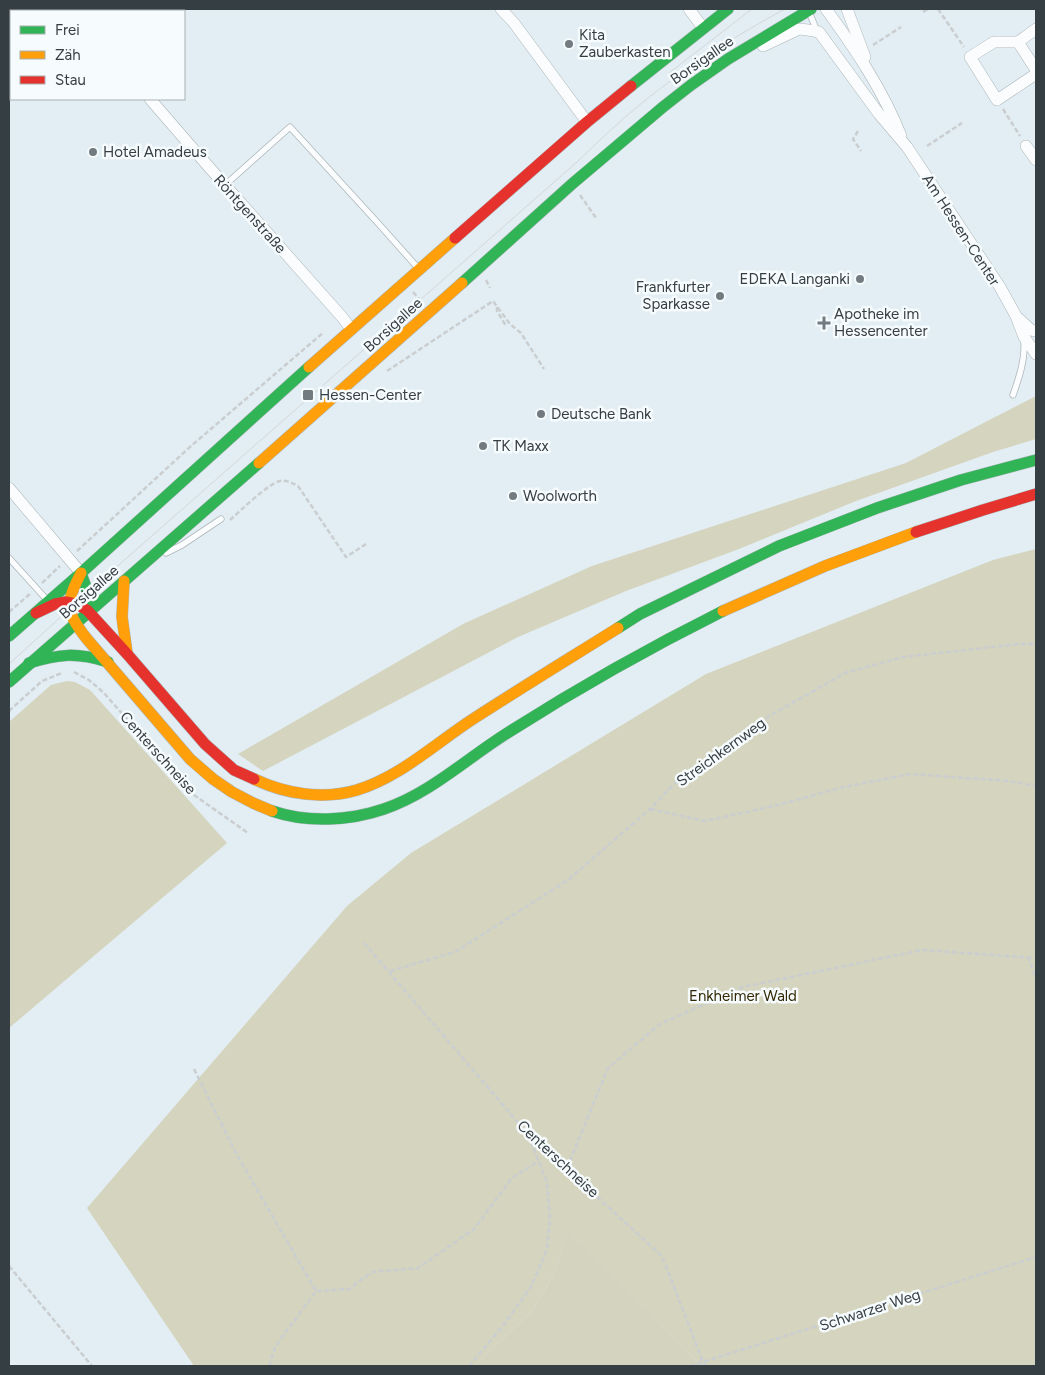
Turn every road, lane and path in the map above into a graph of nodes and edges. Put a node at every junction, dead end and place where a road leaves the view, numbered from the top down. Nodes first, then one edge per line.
1 (502, 9) edge
2 (689, 9) edge
3 (728, 9) edge
4 (809, 9) edge
5 (826, 9) edge
6 (847, 9) edge
7 (928, 9) edge
8 (938, 9) edge
9 (923, 12) dead end
10 (901, 26) dead end
11 (703, 28) junction
12 (1036, 29) edge
13 (818, 32) junction
14 (1018, 42) junction
15 (872, 45) dead end
16 (970, 57) junction
17 (1036, 70) edge
18 (1036, 74) edge
19 (873, 80) junction
20 (691, 85) junction
21 (151, 100) edge
22 (997, 100) junction
23 (587, 122) junction
24 (962, 123) dead end
25 (858, 131) dead end
26 (905, 145) junction
27 (927, 146) dead end
28 (1026, 146) joint
29 (861, 151) dead end
30 (1036, 160) edge
31 (225, 185) junction
32 (578, 191) dead end
33 (596, 218) dead end
34 (419, 270) junction
35 (484, 277) dead end
36 (490, 288) dead end
37 (412, 290) dead end
38 (424, 304) dead end
39 (498, 307) junction
40 (506, 326) dead end
41 (351, 329) junction
42 (1032, 334) edge
43 (1036, 354) edge
44 (396, 365) dead end
45 (544, 369) dead end
46 (1013, 395) dead end
47 (1036, 460) edge
48 (9, 488) edge
49 (1036, 494) edge
50 (221, 518) dead end
51 (230, 520) dead end
52 (366, 544) dead end
53 (9, 558) edge
54 (148, 560) junction
55 (82, 572) junction
56 (124, 580) junction
57 (48, 602) junction
58 (69, 602) junction
59 (89, 611) junction
60 (36, 613) junction
61 (75, 623) junction
62 (9, 636) edge
63 (1036, 644) edge
64 (127, 653) junction
65 (108, 662) junction
66 (29, 664) junction
67 (71, 670) dead end
68 (64, 673) dead end
69 (9, 682) edge
70 (9, 711) edge
71 (1036, 786) edge
72 (650, 809) junction
73 (248, 833) dead end
74 (364, 943) dead end
75 (1028, 958) junction
76 (1036, 958) edge
77 (390, 972) junction
78 (1036, 978) edge
79 (194, 1069) dead end
80 (527, 1133) junction
81 (539, 1161) junction
82 (567, 1168) junction
83 (1036, 1257) edge
84 (9, 1266) edge
85 (316, 1291) junction
86 (703, 1362) junction
87 (92, 1366) edge
88 (269, 1366) edge
89 (469, 1366) edge
90 (690, 1366) edge
91 (706, 1366) edge

1 - 23 street
2 - 11 street
3 - 11 main road, Borsigallee
4 - 13 lane
4 - 20 main road, Borsigallee
5 - 19 street, Am Hessen-Center
6 - 19 street, Am Hessen-Center
7 - 9 path
8 - 16 path
10 - 15 path
11 - 23 main road, Borsigallee
12 - 14 street
13 - 20 street
13 - 26 street, Am Hessen-Center
14 - 16 street
14 - 17 street
16 - 22 street
18 - 22 street
19 - 26 street, Am Hessen-Center
20 - 54 main road, Borsigallee
21 - 31 street, Röntgenstraße
22 - 28 path
23 - 34 main road, Borsigallee
24 - 27 path
25 - 29 path
26 - 42 street, Am Hessen-Center
28 - 30 street
31 - 34 lane
31 - 41 street, Röntgenstraße
32 - 33 path
34 - 41 main road, Borsigallee
35 - 36 path
37 - 38 path
39 - 40 path
39 - 44 path
39 - 45 path
41 - 55 main road, Borsigallee
42 - 43 street, Am Hessen-Center
42 - 46 lane
47 - 64 main road
48 - 55 street
49 - 65 main road
50 - 54 lane
51 - 52 path
53 - 57 lane
54 - 56 main road, Borsigallee
55 - 57 main road, Borsigallee
55 - 58 main road
55 - 59 main road
56 - 59 main road, Borsigallee
56 - 64 main road
57 - 60 main road, Borsigallee
58 - 59 main road
58 - 60 main road
58 - 61 main road
59 - 61 main road, Borsigallee
59 - 64 main road
60 - 62 main road, Borsigallee
61 - 65 main road
61 - 66 main road, Borsigallee
63 - 72 path, Streichkernweg
65 - 66 main road
66 - 69 main road, Borsigallee
67 - 73 path, Centerschneise
68 - 70 path
71 - 72 path
72 - 77 path, Streichkernweg
74 - 77 path, Centerschneise
75 - 76 path
75 - 78 path
75 - 82 path
77 - 80 path, Centerschneise
79 - 85 path
80 - 81 path
80 - 82 path, Centerschneise
81 - 85 path
81 - 89 path
82 - 86 path, Centerschneise
83 - 86 path, Schwarzer Weg
84 - 87 path
85 - 88 path
86 - 90 path, Schwarzer Weg
86 - 91 path, Centerschneise

